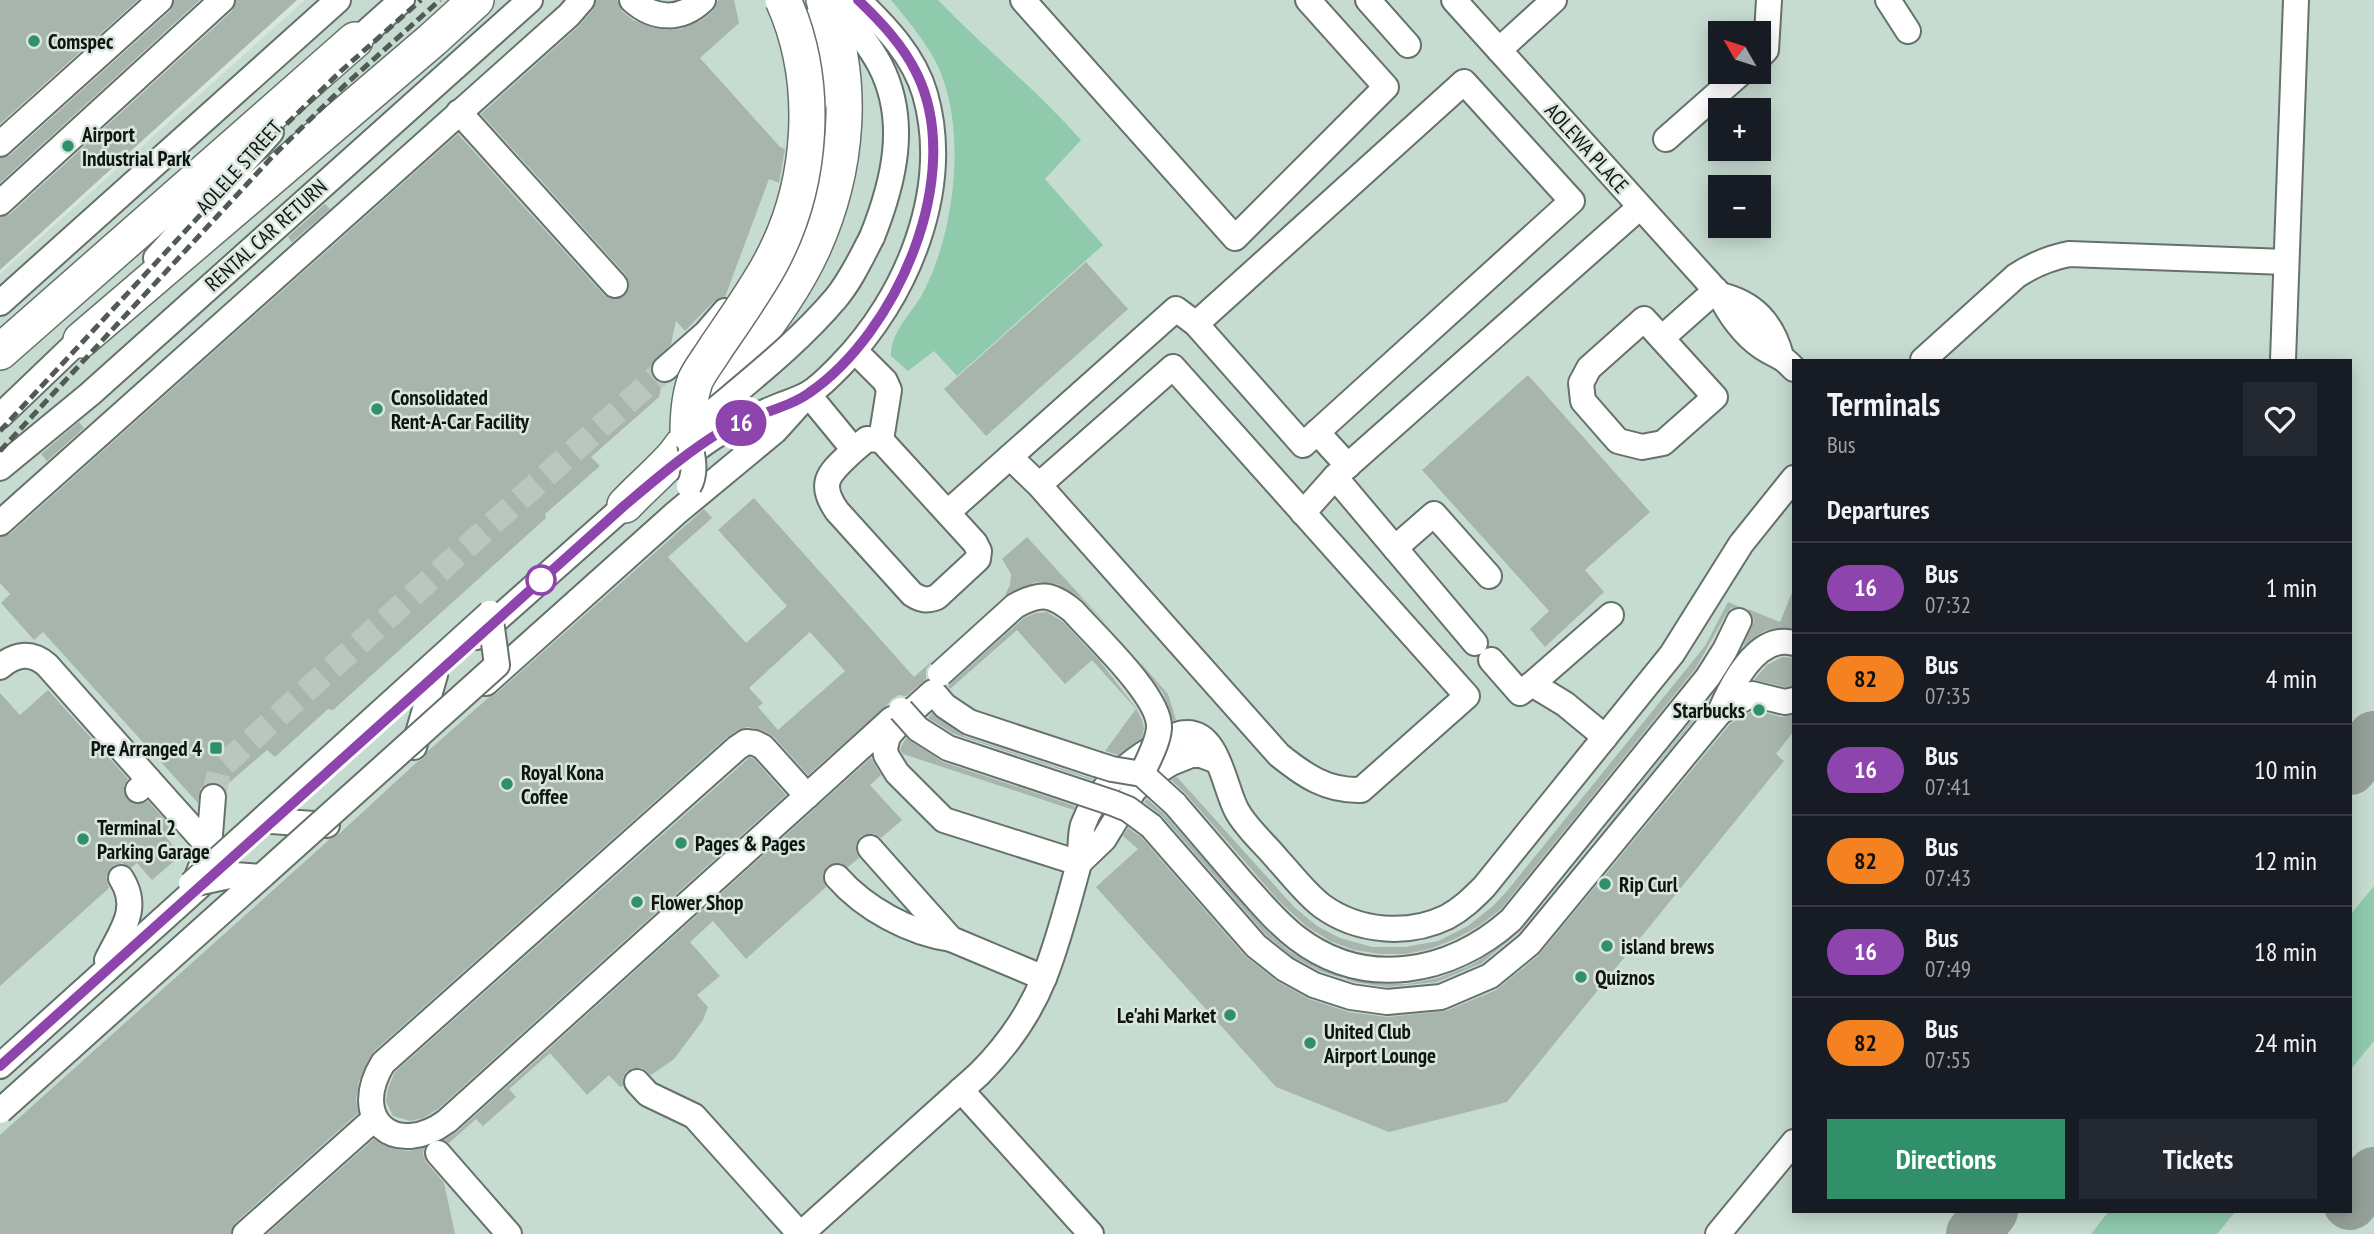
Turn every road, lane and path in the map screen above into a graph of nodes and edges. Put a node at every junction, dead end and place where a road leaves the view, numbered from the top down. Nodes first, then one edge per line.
1 (160, 0) edge
2 (222, 0) edge
3 (338, 0) edge
4 (402, 0) edge
5 (476, 0) edge
6 (582, 0) edge
7 (703, 0) edge
8 (783, 0) edge
9 (815, 0) edge
10 (824, 0) edge
11 (832, 0) edge
12 (858, 0) edge
13 (1023, 0) edge
14 (1308, 0) edge
15 (1368, 0) edge
16 (1454, 0) edge
17 (1554, 0) edge
18 (1769, 0) edge
19 (2296, 0) edge
20 (1889, 1) edge
21 (622, 2) edge
22 (529, 3) edge
23 (1768, 21) edge
24 (1909, 31) dead end
25 (355, 40) junction
26 (1408, 45) dead end
27 (1499, 50) junction
28 (1728, 84) edge
29 (459, 112) junction
30 (1666, 139) dead end
31 (0, 144) edge
32 (0, 203) edge
33 (1640, 207) junction
34 (2286, 262) junction
35 (615, 285) dead end
36 (1718, 292) junction
37 (0, 303) edge
38 (1196, 324) junction
39 (1662, 338) junction
40 (81, 340) junction
41 (855, 351) junction
42 (0, 352) edge
43 (1924, 359) edge
44 (2283, 359) edge
45 (1788, 363) edge
46 (665, 369) tunnel mouth
47 (808, 394) junction
48 (0, 415) edge
49 (1317, 432) junction
50 (688, 433) junction
51 (881, 440) junction
52 (854, 450) junction
53 (1010, 457) junction
54 (0, 468) edge
55 (1342, 471) junction
56 (1792, 480) edge
57 (1039, 485) junction
58 (625, 505) junction
59 (948, 512) junction
60 (1303, 513) junction
61 (0, 523) edge
62 (1395, 548) junction
63 (1489, 576) dead end
64 (490, 613) junction
65 (1611, 615) dead end
66 (1739, 621) dead end
67 (1792, 643) edge
68 (497, 665) junction
69 (0, 667) edge
70 (435, 676) junction
71 (1532, 684) junction
72 (1792, 700) edge
73 (901, 710) junction
74 (1720, 712) junction
75 (1605, 737) junction
76 (414, 748) junction
77 (1142, 774) junction
78 (807, 796) junction
79 (213, 797) tunnel mouth
80 (272, 821) junction
81 (327, 825) junction
82 (209, 847) junction
83 (870, 848) dead end
84 (1079, 863) junction
85 (121, 877) dead end
86 (261, 877) junction
87 (837, 877) dead end
88 (190, 890) junction
89 (951, 939) junction
90 (107, 960) junction
91 (1044, 978) junction
92 (58, 1013) junction
93 (0, 1055) edge
94 (0, 1066) edge
95 (48, 1076) junction
96 (637, 1082) dead end
97 (961, 1090) junction
98 (0, 1111) edge
99 (0, 1119) edge
100 (374, 1119) junction
101 (1792, 1144) edge
102 (438, 1153) dead end
103 (245, 1234) edge
104 (509, 1234) edge
105 (800, 1234) edge
106 (1091, 1234) edge
107 (1718, 1234) edge

1 - 31 street
2 - 32 street
3 - 37 street
4 - 25 street, AOLELE STREET
5 - 40 highway
6 - 29 street
7 - 21 street
8 - 50 highway, bridge
9 - 46 street
10 - 58 highway
11 - 50 street, bridge
12 - 41 street
13 - 14 street
15 - 26 street
16 - 27 street, AOLEWA PLACE
17 - 27 street
18 - 23 street
19 - 34 street
20 - 24 street
22 - 54 street, RENTAL CAR RETURN
25 - 40 street, AOLELE STREET
25 - 42 highway
27 - 33 street, AOLEWA PLACE
28 - 30 street
29 - 35 street
29 - 61 street
33 - 36 street, AOLEWA PLACE
33 - 55 street
34 - 43 street
34 - 44 street
36 - 39 street
36 - 45 street
38 - 49 street
38 - 49 street
38 - 53 street
39 - 39 street
40 - 48 street, AOLELE STREET
41 - 47 street
41 - 51 street
47 - 52 street
47 - 58 street
47 - 76 street
49 - 55 street
50 - 64 street
50 - 68 street, bridge
51 - 52 street
51 - 59 street
52 - 59 street
53 - 57 street
53 - 59 street
55 - 60 street
55 - 62 street
56 - 75 street
57 - 60 street
57 - 60 street
58 - 70 street
62 - 63 street
62 - 71 street
64 - 68 street, bridge
64 - 88 street, bridge
65 - 71 street
66 - 77 street, bridge
67 - 74 street
68 - 86 street, bridge
69 - 82 street
70 - 76 street
70 - 80 street
71 - 75 street
72 - 74 street
73 - 74 street, bridge
73 - 77 street, bridge
73 - 78 street
75 - 84 street
76 - 81 street
77 - 84 street, bridge
78 - 100 street
78 - 100 street
79 - 82 street
80 - 81 street
80 - 88 street
81 - 95 street
82 - 88 street
83 - 89 street
84 - 91 street
85 - 90 street
86 - 88 street, bridge
86 - 98 street, bridge
87 - 89 street
88 - 90 street
88 - 92 street
89 - 91 street
90 - 93 street
91 - 97 street
92 - 94 street
92 - 95 street
95 - 99 street
96 - 105 street
97 - 105 street
97 - 106 street
100 - 103 street
101 - 107 street
102 - 104 street

